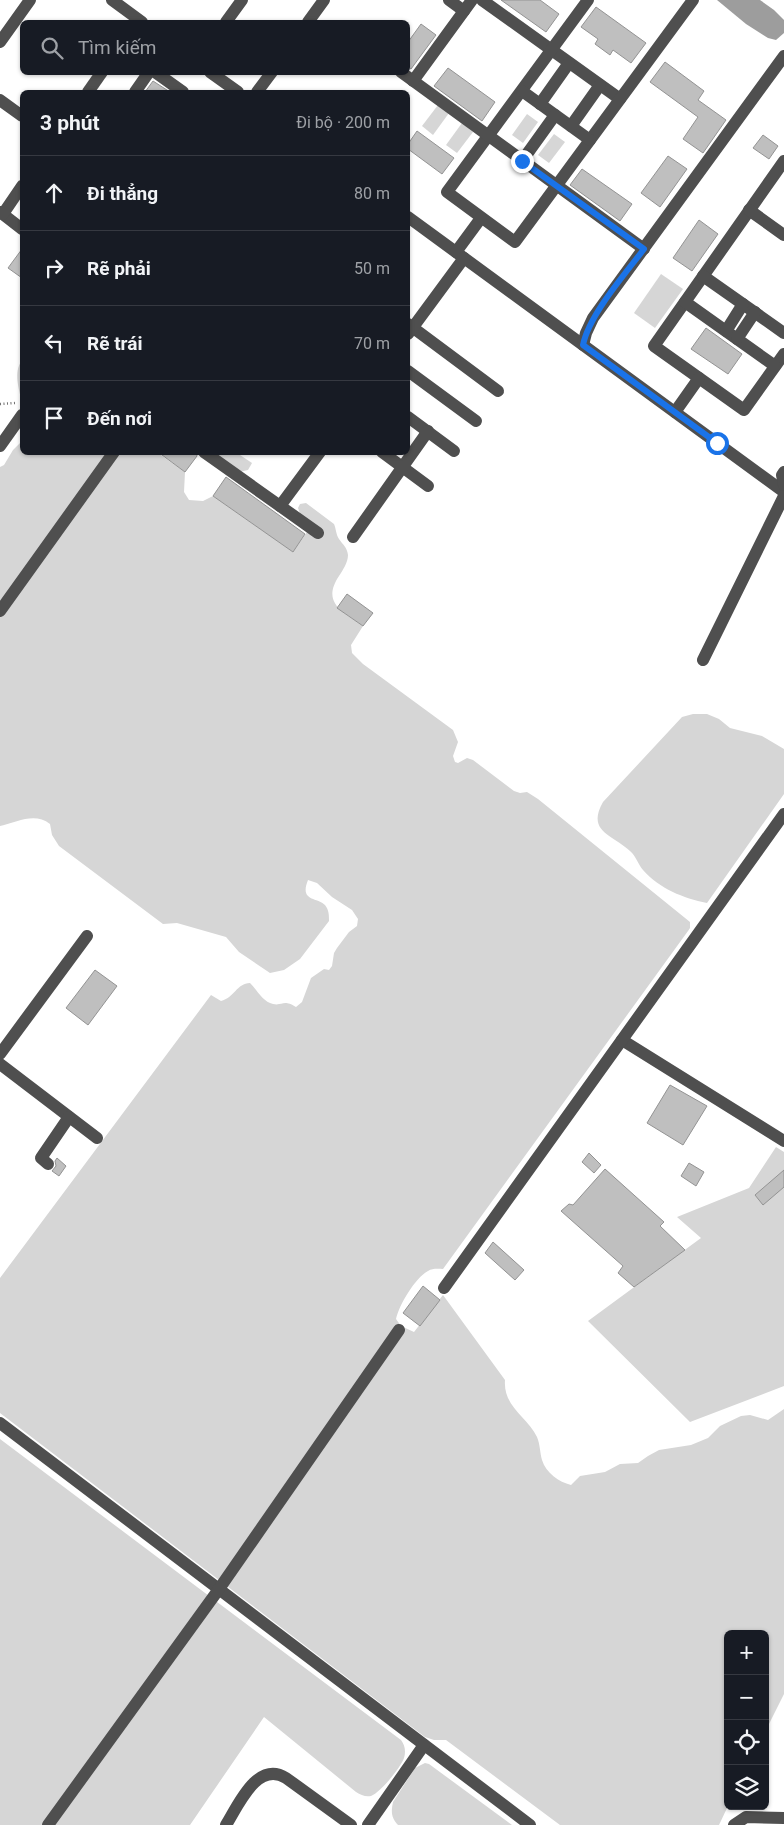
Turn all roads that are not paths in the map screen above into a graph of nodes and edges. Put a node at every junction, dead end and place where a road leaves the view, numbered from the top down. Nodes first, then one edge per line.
1 (30, 0) edge
2 (242, 0) edge
3 (324, 0) edge
4 (448, 0) edge
5 (472, 0) edge
6 (482, 0) edge
7 (588, 0) edge
8 (693, 0) edge
9 (116, 1) edge
10 (464, 11) junction
11 (137, 20) edge
12 (227, 20) edge
13 (309, 20) edge
14 (0, 42) edge
15 (551, 50) junction
16 (784, 56) edge
17 (569, 63) junction
18 (100, 75) edge
19 (147, 75) edge
20 (159, 75) edge
21 (214, 75) edge
22 (270, 75) edge
23 (405, 75) edge
24 (413, 81) junction
25 (600, 85) junction
26 (90, 90) edge
27 (136, 90) edge
28 (180, 90) edge
29 (235, 90) edge
30 (258, 90) edge
31 (522, 91) junction
32 (0, 100) edge
33 (620, 100) junction
34 (540, 104) junction
35 (20, 115) edge
36 (555, 115) junction
37 (570, 126) junction
38 (488, 136) junction
39 (590, 140) junction
40 (522, 161) junction
41 (784, 161) edge
42 (556, 186) junction
43 (20, 189) edge
44 (749, 210) junction
45 (1, 213) edge
46 (410, 218) edge
47 (481, 218) junction
48 (20, 227) edge
49 (784, 235) edge
50 (644, 249) junction
51 (460, 255) junction
52 (703, 276) junction
53 (685, 302) junction
54 (744, 304) junction
55 (755, 312) junction
56 (410, 327) edge
57 (410, 329) edge
58 (726, 331) junction
59 (784, 333) edge
60 (737, 339) junction
61 (583, 345) junction
62 (784, 354) edge
63 (775, 366) junction
64 (410, 372) edge
65 (699, 378) junction
66 (498, 391) dead end
67 (675, 412) junction
68 (20, 418) edge
69 (410, 418) edge
70 (476, 421) dead end
71 (428, 432) junction
72 (0, 446) edge
73 (454, 451) dead end
74 (112, 455) edge
75 (208, 455) edge
76 (318, 455) edge
77 (386, 455) edge
78 (402, 467) junction
79 (784, 472) edge
80 (784, 485) edge
81 (428, 486) dead end
82 (784, 494) edge
83 (280, 506) junction
84 (318, 533) dead end
85 (353, 537) dead end
86 (0, 611) edge
87 (703, 660) dead end
88 (784, 814) edge
89 (87, 936) dead end
90 (622, 1040) junction
91 (0, 1054) edge
92 (0, 1064) edge
93 (69, 1117) junction
94 (97, 1138) dead end
95 (784, 1141) edge
96 (48, 1164) dead end
97 (444, 1288) dead end
98 (400, 1330) dead end
99 (0, 1423) edge
100 (219, 1589) junction
101 (424, 1745) junction
102 (784, 1818) edge
103 (48, 1825) edge
104 (226, 1825) edge
105 (351, 1825) edge
106 (368, 1825) edge
107 (530, 1825) edge
108 (734, 1825) edge

1 - 14 street
2 - 12 street
3 - 13 street
4 - 10 street
5 - 10 street
6 - 15 street
7 - 15 street
8 - 33 street
9 - 11 street
10 - 24 street
15 - 17 street
15 - 31 street
16 - 50 street
17 - 25 street
17 - 34 street
18 - 26 street
19 - 27 street
20 - 28 street
21 - 29 street
22 - 30 street
23 - 24 street
24 - 38 street
25 - 33 street
25 - 37 street
31 - 34 street
31 - 38 street
32 - 35 street
33 - 39 street
34 - 36 street
36 - 37 street
36 - 40 street
37 - 39 street
38 - 40 street
38 - 47 street
39 - 42 street
40 - 42 street
41 - 44 street
42 - 47 street
42 - 50 street
43 - 45 street
44 - 49 street
44 - 52 street
45 - 48 street
46 - 51 street
47 - 51 street
50 - 61 street
51 - 56 street
51 - 61 street
52 - 53 street
52 - 54 street
53 - 58 street
53 - 65 street
54 - 55 street
54 - 58 street
55 - 59 street
55 - 60 street
57 - 66 street
58 - 60 street
60 - 63 street
61 - 67 street
62 - 63 street
63 - 65 street
64 - 70 street
65 - 67 street
67 - 82 street
68 - 72 street
69 - 71 street
71 - 73 street
71 - 78 street
74 - 86 street
75 - 83 street
76 - 83 street
77 - 78 street
78 - 81 street
78 - 85 street
79 - 80 street
82 - 87 street
83 - 84 street
88 - 90 street
89 - 91 street
90 - 95 street
90 - 97 street
92 - 93 street
93 - 94 street
93 - 96 street
98 - 100 street
99 - 100 street
100 - 101 street
100 - 103 street
101 - 106 street
101 - 107 street
102 - 108 street
104 - 105 street

